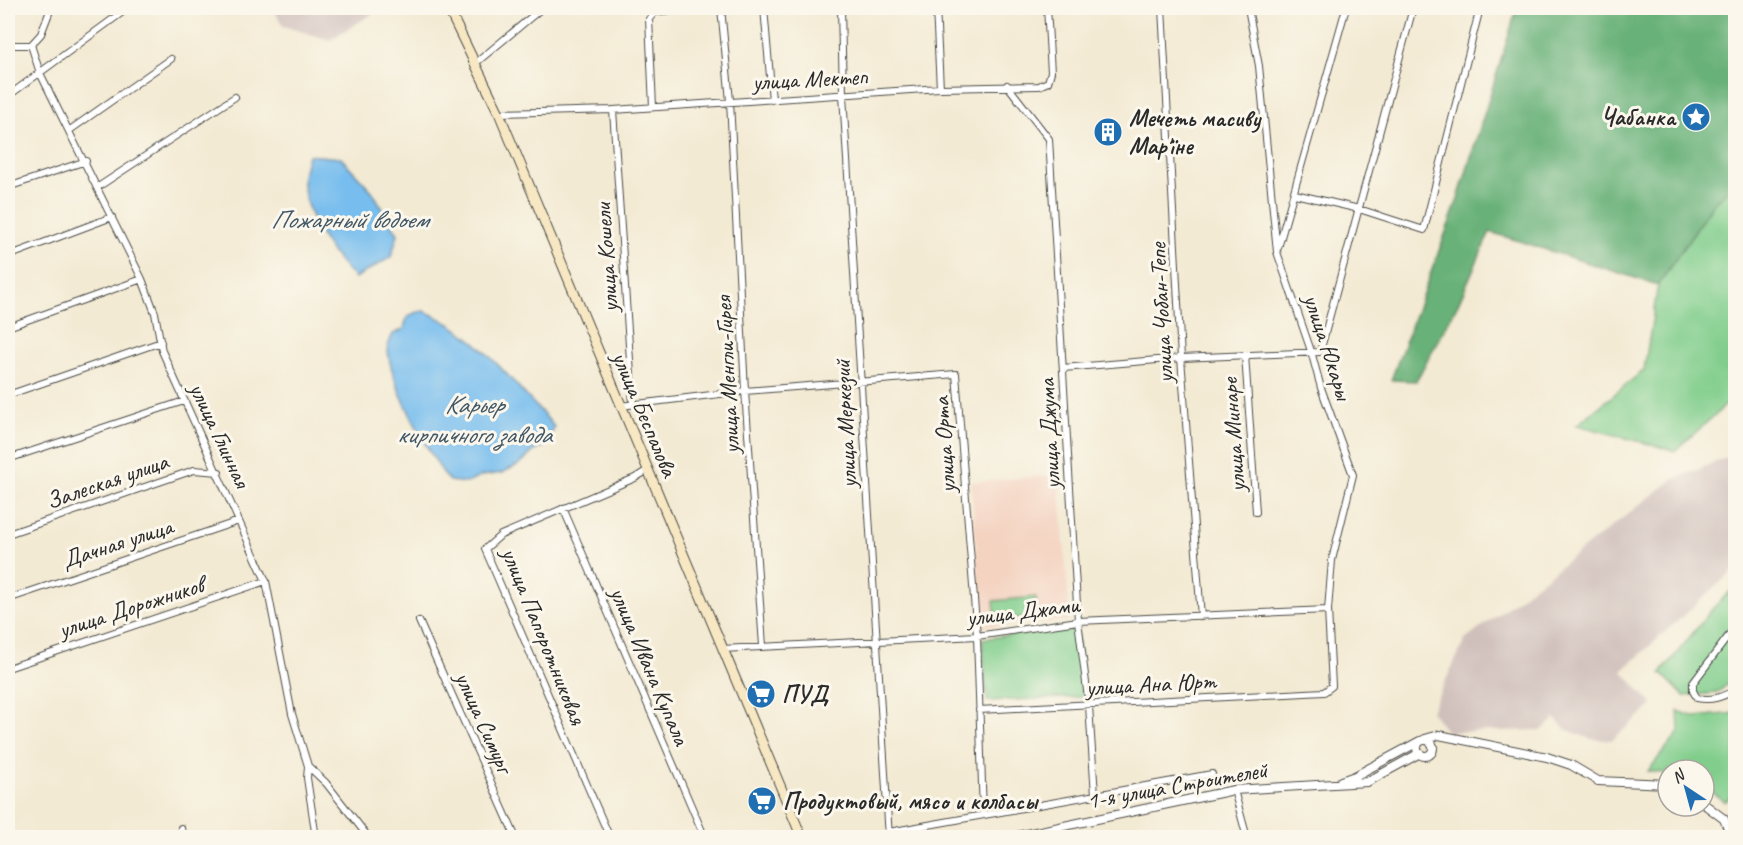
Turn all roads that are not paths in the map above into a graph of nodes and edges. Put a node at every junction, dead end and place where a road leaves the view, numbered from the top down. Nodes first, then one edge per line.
1 (51, 8) edge
2 (128, 8) edge
3 (448, 8) edge
4 (542, 8) edge
5 (688, 8) edge
6 (721, 8) edge
7 (764, 8) edge
8 (841, 8) edge
9 (936, 8) edge
10 (1047, 8) edge
11 (1162, 8) edge
12 (1248, 8) edge
13 (1346, 8) edge
14 (1413, 8) edge
15 (1480, 8) edge
16 (8, 45) edge
17 (30, 45) junction
18 (171, 59) dead end
19 (477, 62) junction
20 (40, 73) junction
21 (1007, 85) junction
22 (940, 88) junction
23 (843, 95) junction
24 (8, 96) edge
25 (235, 97) dead end
26 (772, 100) junction
27 (730, 101) junction
28 (653, 107) junction
29 (613, 110) junction
30 (499, 113) junction
31 (70, 130) junction
32 (86, 161) junction
33 (8, 187) edge
34 (98, 187) junction
35 (1295, 194) junction
36 (1359, 209) junction
37 (112, 217) junction
38 (1277, 252) junction
39 (8, 256) edge
40 (142, 279) junction
41 (8, 327) edge
42 (161, 342) junction
43 (1311, 351) junction
44 (1245, 355) junction
45 (1181, 358) junction
46 (1063, 368) junction
47 (861, 383) junction
48 (745, 392) junction
49 (8, 394) edge
50 (184, 401) junction
51 (633, 404) junction
52 (620, 406) junction
53 (8, 459) edge
54 (648, 470) junction
55 (219, 472) junction
56 (563, 508) junction
57 (1256, 512) dead end
58 (239, 521) junction
59 (8, 534) edge
60 (266, 581) junction
61 (8, 599) edge
62 (1328, 610) junction
63 (1201, 617) junction
64 (419, 621) dead end
65 (1078, 621) junction
66 (1736, 626) edge
67 (977, 636) junction
68 (876, 641) junction
69 (763, 646) junction
70 (722, 649) junction
71 (8, 668) edge
72 (1736, 690) edge
73 (1324, 692) joint
74 (1089, 706) junction
75 (979, 710) junction
76 (1438, 735) junction
77 (1423, 740) junction
78 (1433, 750) junction
79 (1419, 753) junction
80 (309, 766) junction
81 (1212, 774) dead end
82 (1656, 783) edge
83 (1322, 784) junction
84 (1234, 790) junction
85 (1095, 795) junction
86 (1716, 813) edge
87 (983, 814) junction
88 (182, 828) dead end
89 (1046, 833) edge
90 (1736, 833) edge
91 (889, 835) edge
92 (183, 837) edge
93 (316, 837) edge
94 (369, 837) edge
95 (516, 837) edge
96 (610, 837) edge
97 (705, 837) edge
98 (802, 837) edge
99 (1007, 837) edge
100 (1247, 837) edge

1 - 17 street
2 - 20 street
3 - 19 main road, улица Беспалова
4 - 19 street
5 - 28 street
6 - 27 street, улица Менгли-Гирея
7 - 26 street
8 - 23 street, улица Меркезий
9 - 22 street
10 - 21 street, улица Мектеп
11 - 45 street, улица Чобан-Тепе
12 - 38 street, улица Юкары
13 - 35 street
14 - 36 street
15 - 36 street
16 - 17 street
17 - 20 street, улица Глинная
18 - 31 street
19 - 30 main road, улица Беспалова
20 - 24 street
20 - 31 street, улица Глинная
21 - 22 street, улица Мектеп
21 - 46 street, улица Джума
22 - 23 street, улица Мектеп
23 - 26 street, улица Мектеп
23 - 47 street, улица Меркезий
25 - 34 street
26 - 27 street, улица Мектеп
27 - 28 street, улица Мектеп
27 - 48 street, улица Менгли-Гирея
28 - 29 street, улица Мектеп
29 - 30 street, улица Мектеп
29 - 51 street, улица Кошели
30 - 52 main road, улица Беспалова
31 - 32 street, улица Глинная
32 - 33 street
32 - 34 street, улица Глинная
34 - 37 street, улица Глинная
35 - 36 street
35 - 38 street
36 - 43 street
37 - 39 street
37 - 40 street, улица Глинная
38 - 43 street, улица Юкары
40 - 41 street
40 - 42 street, улица Глинная
42 - 49 street
42 - 50 street, улица Глинная
43 - 44 street
43 - 62 street, улица Юкары
44 - 45 street
44 - 57 street, улица Минаре
45 - 46 street
45 - 63 street, улица Чобан-Тепе
46 - 65 street, улица Джума
47 - 48 street, улица Орта
47 - 67 street, улица Орта
47 - 68 street, улица Меркезий
48 - 51 street, улица Орта
48 - 69 street, улица Менгли-Гирея
50 - 53 street
50 - 55 street, улица Глинная
51 - 52 street, улица Орта
52 - 54 main road, улица Беспалова
54 - 56 street, улица Папоротниковая
54 - 70 main road, улица Беспалова
55 - 58 street, улица Глинная
55 - 59 street, Залеская улица
56 - 96 street, улица Папоротниковая
56 - 97 street, улица Ивана Купала
58 - 60 street, улица Глинная
58 - 61 street, Дачная улица
60 - 71 street, улица Дорожников
60 - 80 street, улица Глинная
62 - 63 street, улица Джами
62 - 73 street, улица Юкары
63 - 65 street, улица Джами
64 - 95 street, улица Симург
65 - 67 street, улица Джами
65 - 74 street, улица Джума
66 - 72 street
67 - 68 street, улица Джами
67 - 75 street, улица Орта
68 - 69 street, улица Джами
68 - 91 street, улица Меркезий
69 - 70 street, улица Джами
70 - 98 main road, улица Беспалова
73 - 74 street, улица Ана Юрт
74 - 75 street, улица Ана Юрт
74 - 85 street, улица Джума
75 - 87 street, улица Орта
76 - 77 street
76 - 78 street
76 - 82 street
77 - 78 street
77 - 79 street
77 - 83 street
78 - 79 street
79 - 83 street, 1-я улица Строителей
80 - 93 street
80 - 94 street, улица Глинная
81 - 85 street
83 - 84 street, 1-я улица Строителей
84 - 89 street, 1-я улица Строителей
84 - 100 street
85 - 87 street
86 - 90 street
87 - 91 street
88 - 92 street
89 - 99 street, 1-я улица Строителей

